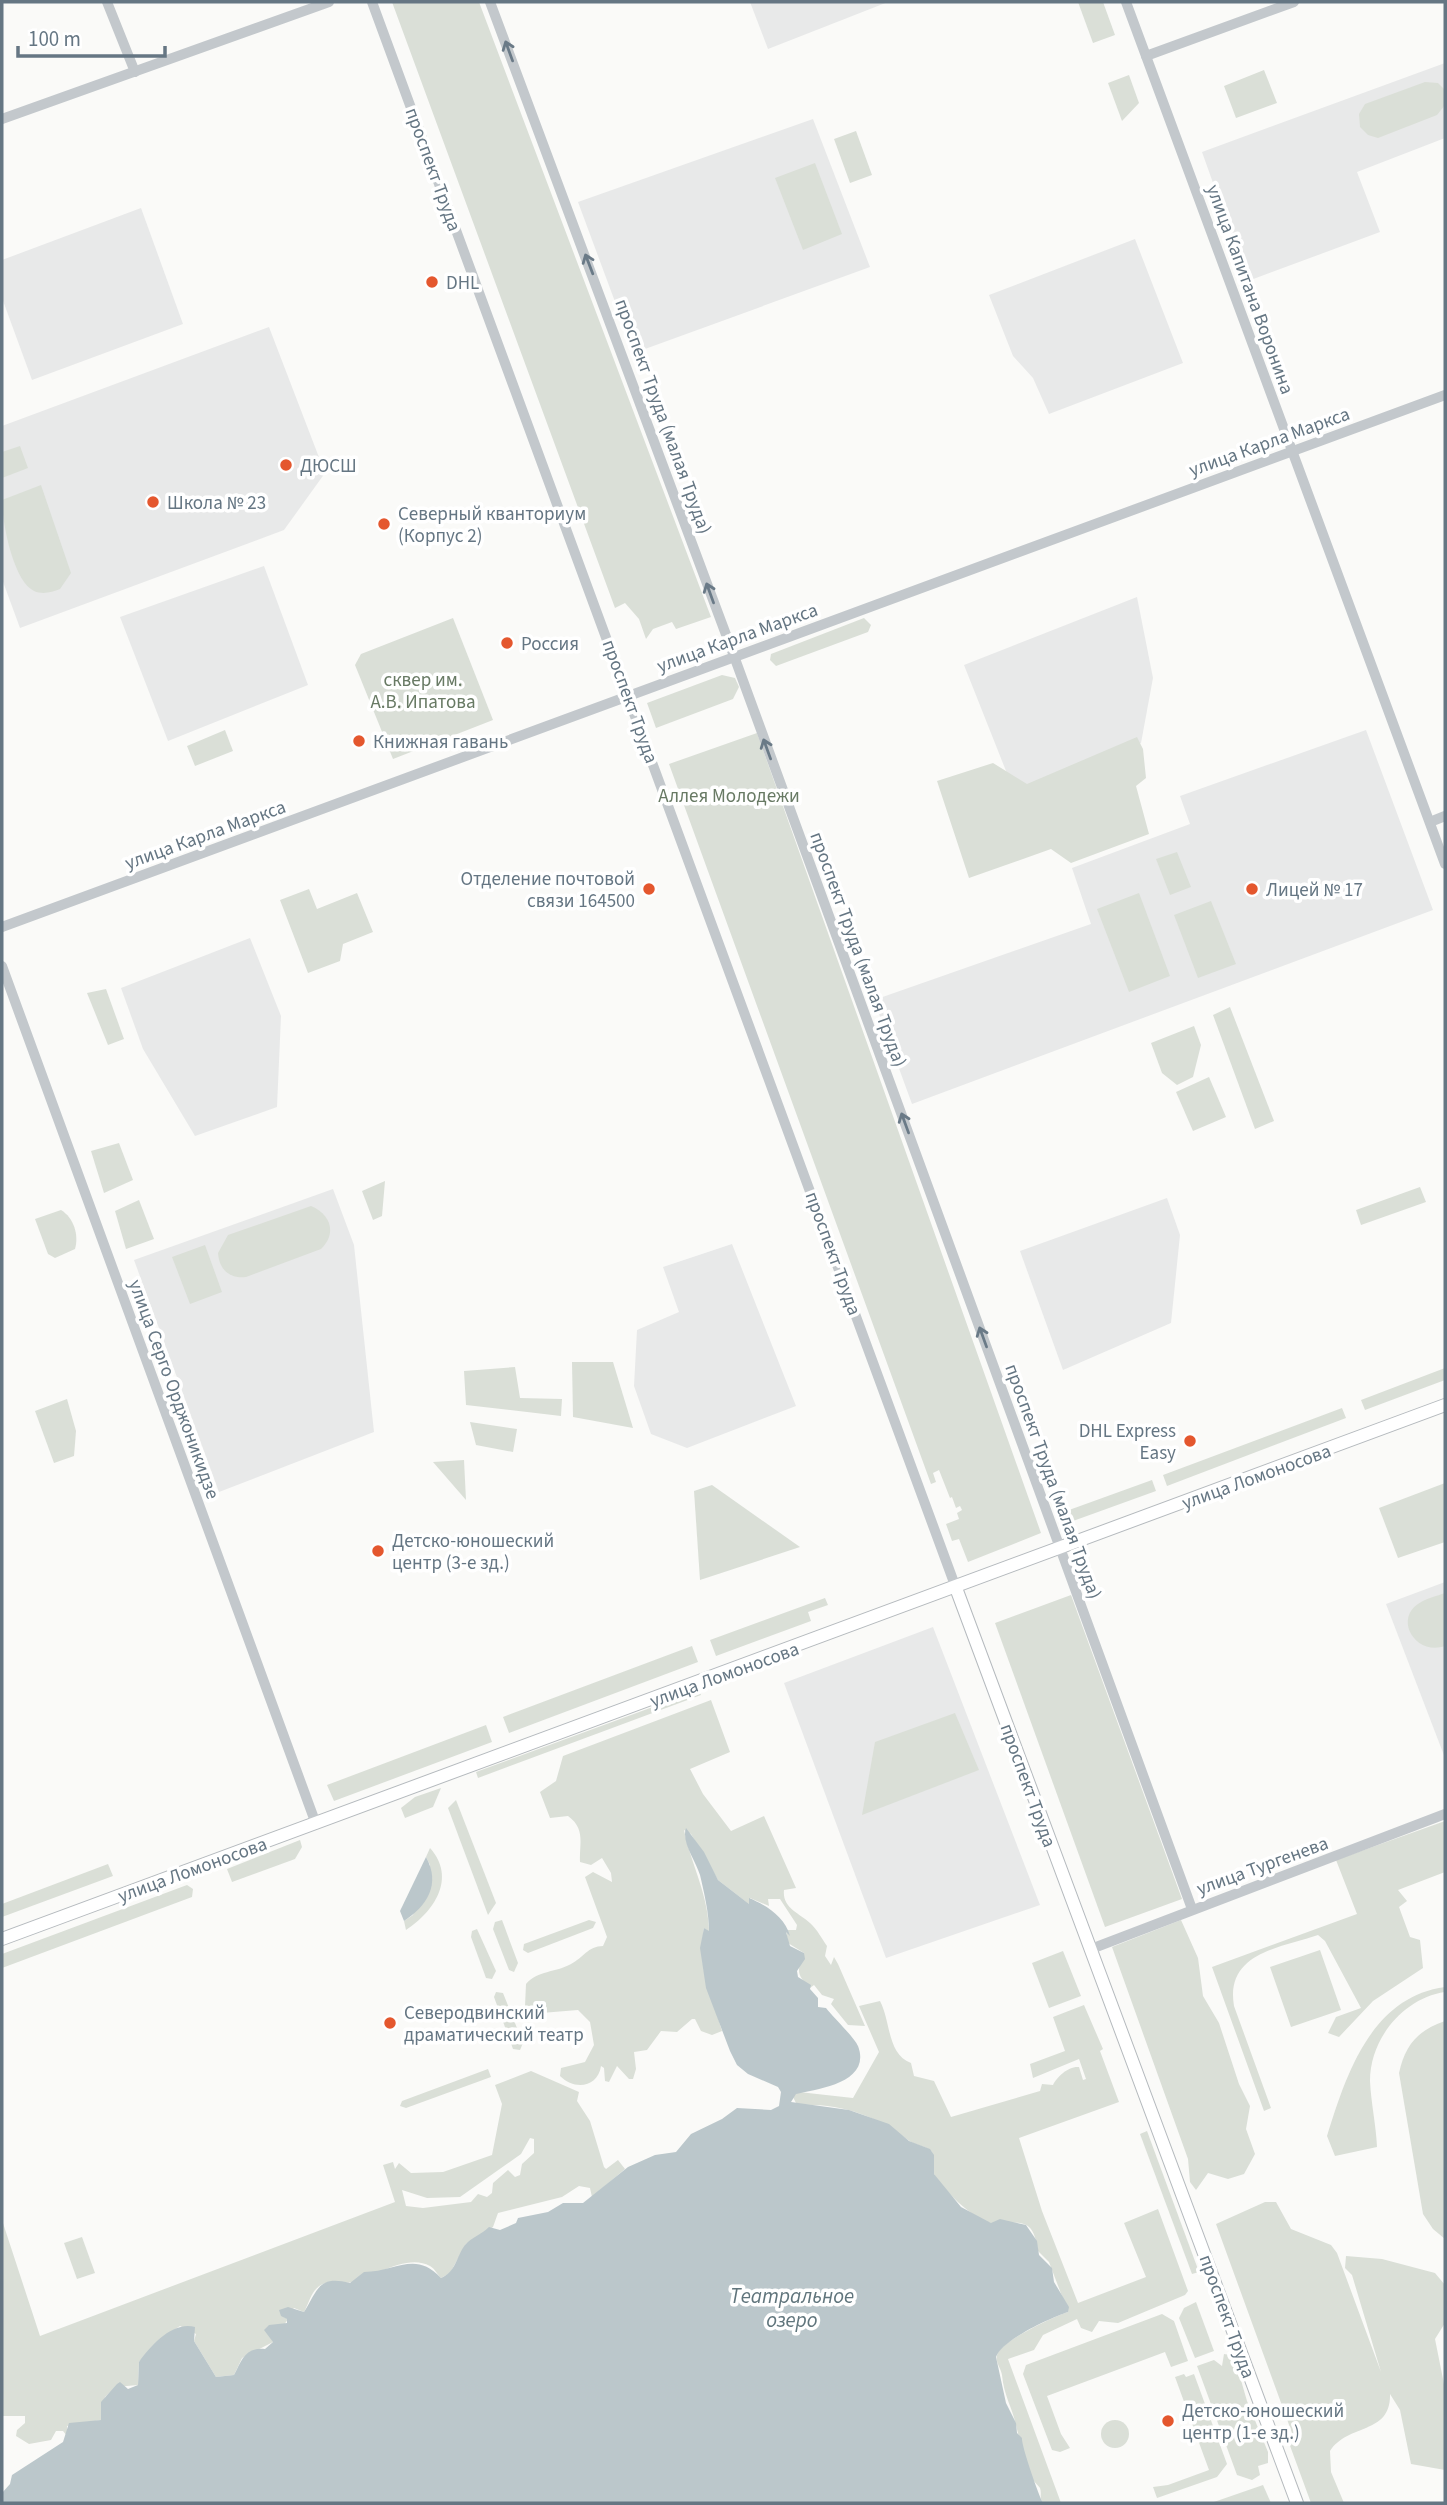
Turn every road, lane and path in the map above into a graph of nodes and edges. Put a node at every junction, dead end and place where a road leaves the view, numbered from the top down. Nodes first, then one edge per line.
1 (107, 2) edge
2 (329, 2) edge
3 (372, 2) edge
4 (491, 2) edge
5 (1126, 2) edge
6 (1294, 2) edge
7 (1146, 56) junction
8 (135, 72) junction
9 (2, 119) edge
10 (1445, 395) edge
11 (1293, 451) junction
12 (734, 656) junction
13 (630, 695) junction
14 (1445, 816) edge
15 (1430, 822) junction
16 (1445, 864) edge
17 (2, 927) edge
18 (2, 967) edge
19 (1445, 1405) edge
20 (1060, 1549) junction
21 (956, 1588) junction
22 (1445, 1814) edge
23 (316, 1824) junction
24 (1192, 1909) junction
25 (2, 1939) edge
26 (1091, 1949) junction
27 (1297, 2503) edge

1 - 8 street
2 - 8 street
3 - 13 street, проспект Труда
12 -> 4 street, проспект Труда (малая Труда)
5 - 7 street, улица Капитана Воронина
6 - 7 street
7 - 11 street, улица Капитана Воронина
8 - 9 street
10 - 11 street, улица Карла Маркса
11 - 12 street, улица Карла Маркса
11 - 15 street, улица Капитана Воронина
12 - 13 street, улица Карла Маркса
20 -> 12 street, проспект Труда (малая Труда)
13 - 17 street, улица Карла Маркса
13 - 21 street, проспект Труда
14 - 15 street
15 - 16 street, улица Капитана Воронина
18 - 23 street, улица Серго Орджоникидзе
19 - 20 main road, улица Ломоносова
20 - 21 main road, улица Ломоносова
20 - 24 street, проспект Труда (малая Труда)
21 - 23 main road, улица Ломоносова
21 - 26 main road, проспект Труда
22 - 24 street, улица Тургенева
23 - 25 main road, улица Ломоносова
24 - 26 street, улица Тургенева
26 - 27 main road, проспект Труда

